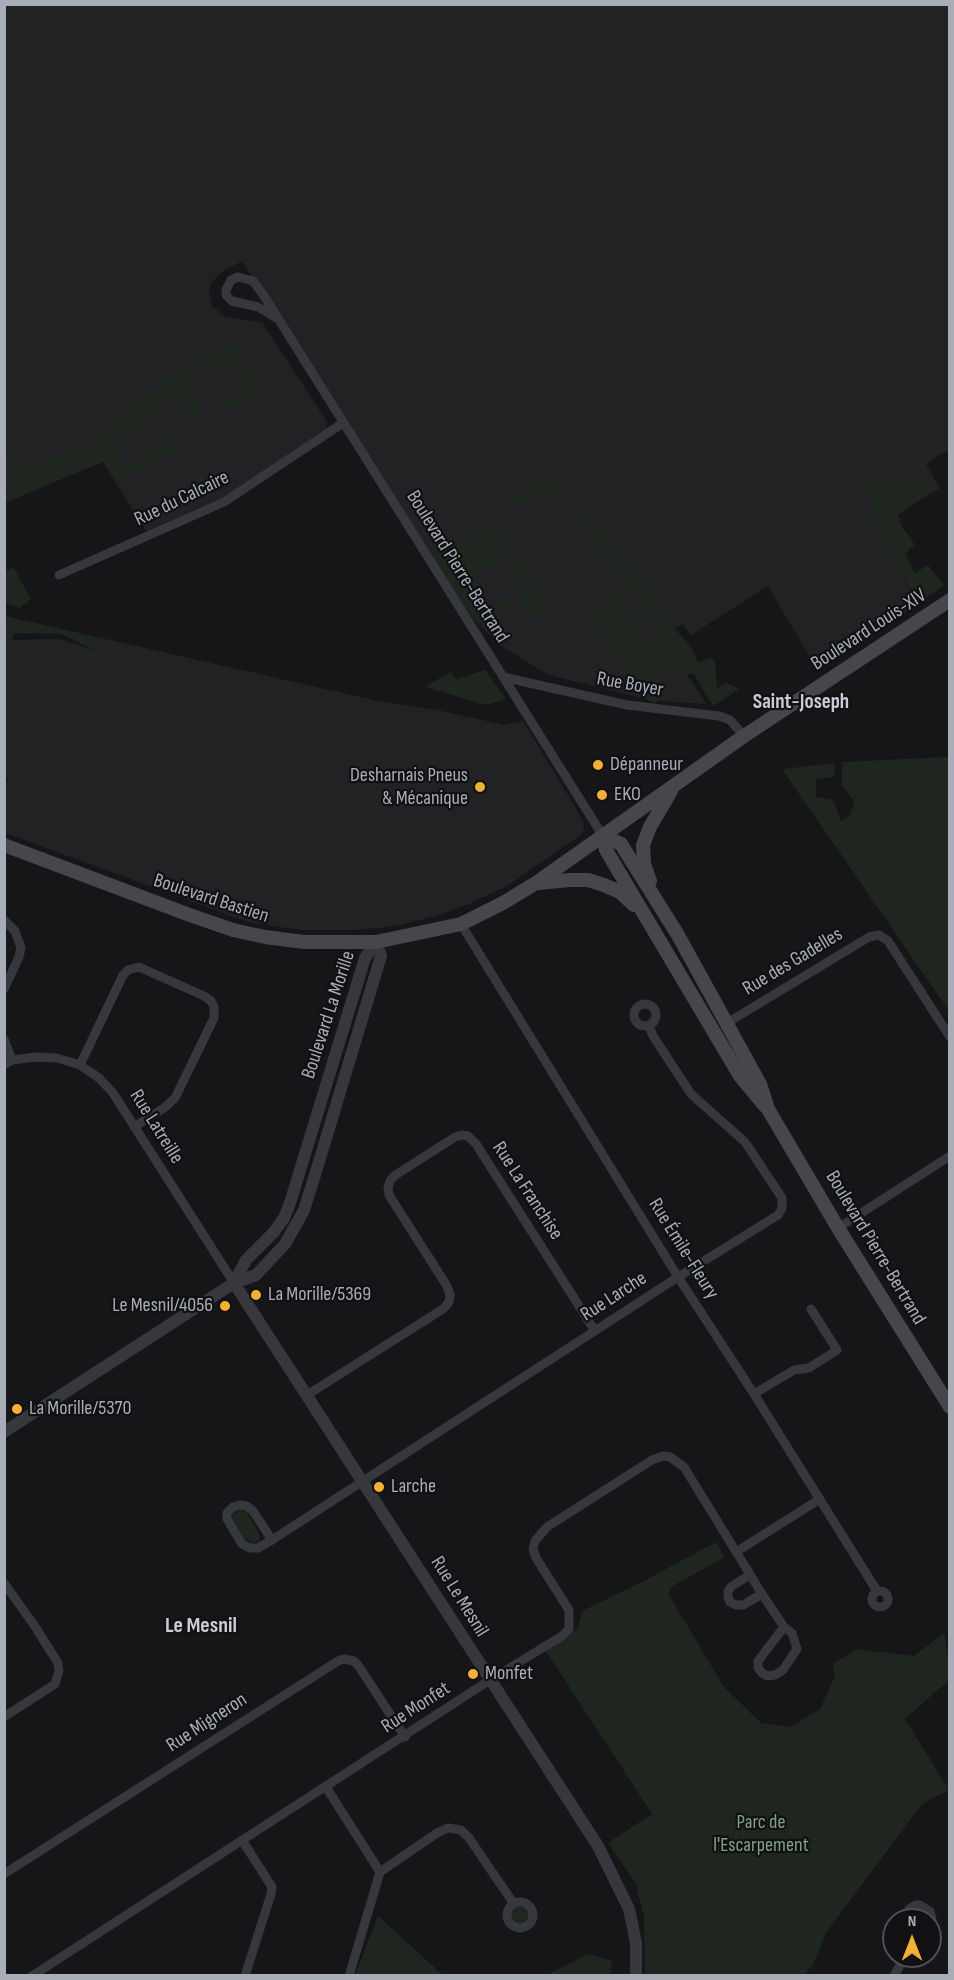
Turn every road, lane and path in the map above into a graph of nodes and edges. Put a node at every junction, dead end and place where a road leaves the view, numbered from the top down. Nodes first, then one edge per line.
1 (278, 319) junction
2 (343, 423) junction
3 (59, 574) dead end
4 (950, 600) edge
5 (503, 677) junction
6 (744, 736) junction
7 (674, 786) junction
8 (603, 836) junction
9 (4, 845) edge
10 (536, 883) junction
11 (655, 897) junction
12 (645, 914) junction
13 (4, 920) edge
14 (461, 924) junction
15 (376, 942) junction
16 (4, 989) edge
17 (727, 1023) junction
18 (649, 1026) dead end
19 (950, 1037) edge
20 (4, 1039) edge
21 (8, 1063) edge
22 (80, 1065) junction
23 (768, 1109) junction
24 (134, 1127) junction
25 (950, 1156) edge
26 (838, 1228) junction
27 (678, 1277) junction
28 (234, 1282) junction
29 (811, 1309) dead end
30 (595, 1331) junction
31 (754, 1394) junction
32 (307, 1395) junction
33 (950, 1407) edge
34 (4, 1432) edge
35 (363, 1481) junction
36 (820, 1499) junction
37 (272, 1540) junction
38 (736, 1552) junction
39 (750, 1575) junction
40 (4, 1583) edge
41 (877, 1591) dead end
42 (762, 1594) junction
43 (784, 1627) junction
44 (490, 1680) junction
45 (4, 1717) edge
46 (405, 1737) junction
47 (326, 1787) junction
48 (242, 1840) junction
49 (380, 1872) junction
50 (4, 1874) edge
51 (514, 1904) dead end
52 (32, 1976) edge
53 (245, 1976) edge
54 (349, 1976) edge
55 (636, 1976) edge

1 - 1 street, Boulevard Pierre-Bertrand
1 - 2 street, Boulevard Pierre-Bertrand
2 - 3 street, Rue du Calcaire
2 - 5 street, Boulevard Pierre-Bertrand
4 - 6 main road, Boulevard Louis-XIV
5 - 6 street, Rue Boyer
5 - 8 street, Boulevard Pierre-Bertrand
6 - 7 main road, Boulevard Louis-XIV
7 - 8 main road, Boulevard Louis-XIV
7 - 11 main road
8 - 10 main road, Boulevard Bastien
8 - 11 main road, Boulevard Pierre-Bertrand
8 - 12 main road, Boulevard Pierre-Bertrand
9 - 15 main road, Boulevard Bastien
10 - 12 main road
10 - 14 main road, Boulevard Bastien
11 - 17 main road, Boulevard Pierre-Bertrand
12 - 23 main road, Boulevard Pierre-Bertrand
13 - 16 street
14 - 15 main road, Boulevard Bastien
14 - 27 street, Rue Émile-Fleury
15 - 28 street, Boulevard La Morille
17 - 19 street, Rue des Gadelles
17 - 23 main road, Boulevard Pierre-Bertrand
18 - 27 street, Rue Larche
20 - 21 street
21 - 22 street, Rue Latreille
22 - 24 street, Rue Latreille
22 - 24 street
23 - 26 main road, Boulevard Pierre-Bertrand
24 - 28 street, Rue Latreille
25 - 26 street
26 - 33 main road, Boulevard Pierre-Bertrand
27 - 30 street, Rue Larche
27 - 31 street, Rue Émile-Fleury
28 - 32 street, Rue Le Mesnil
28 - 34 street, Boulevard La Morille
29 - 31 street
30 - 32 street, Rue La Franchise
30 - 35 street, Rue Larche
31 - 36 street, Rue Émile-Fleury
32 - 35 street, Rue Le Mesnil
35 - 37 street, Rue Larche
35 - 44 street, Rue Le Mesnil
36 - 38 street
36 - 41 street, Rue Émile-Fleury
37 - 37 street, Rue Larche
38 - 39 street
38 - 44 street, Rue Monfet
39 - 42 street
39 - 42 street
40 - 45 street
42 - 43 street
43 - 43 street
44 - 46 street, Rue Monfet
44 - 55 street, Rue Le Mesnil
46 - 47 street, Rue Monfet
46 - 50 street, Rue Migneron
47 - 48 street, Rue Monfet
47 - 49 street
48 - 52 street, Rue Monfet
48 - 53 street
49 - 51 street
49 - 54 street

